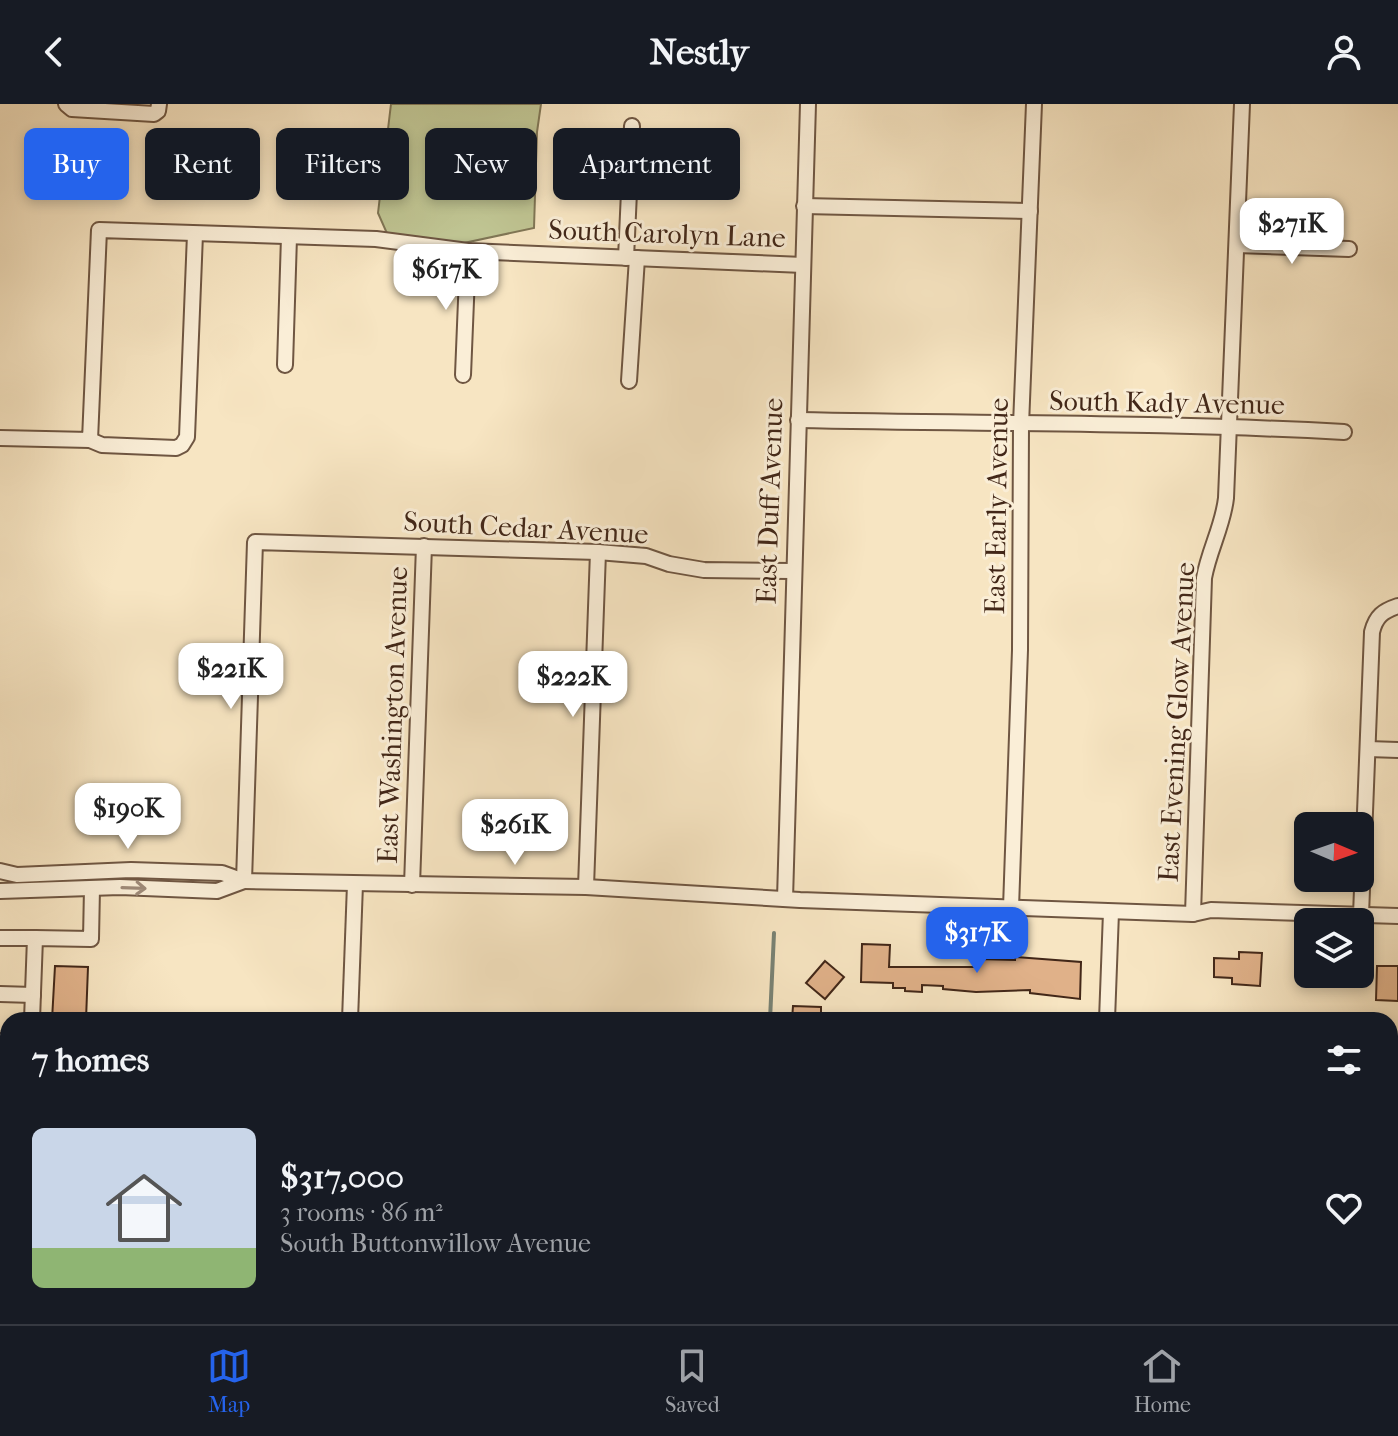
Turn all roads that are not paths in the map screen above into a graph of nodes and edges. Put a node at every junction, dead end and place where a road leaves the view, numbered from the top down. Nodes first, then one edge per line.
1 (66, 104) edge
2 (159, 104) edge
3 (808, 104) edge
4 (1034, 104) edge
5 (1242, 104) edge
6 (632, 126) dead end
7 (804, 206) junction
8 (1030, 211) junction
9 (195, 234) junction
10 (289, 237) junction
11 (1237, 245) junction
12 (1349, 249) dead end
13 (468, 251) junction
14 (631, 258) junction
15 (803, 265) junction
16 (285, 365) dead end
17 (463, 375) dead end
18 (629, 381) dead end
19 (798, 420) junction
20 (1021, 425) junction
21 (1230, 426) junction
22 (1344, 432) dead end
23 (0, 438) edge
24 (90, 440) junction
25 (424, 546) junction
26 (598, 552) junction
27 (793, 571) junction
28 (1398, 606) edge
29 (1368, 749) junction
30 (1398, 750) edge
31 (0, 871) edge
32 (244, 881) junction
33 (355, 884) junction
34 (412, 885) junction
35 (586, 887) junction
36 (92, 888) junction
37 (0, 891) edge
38 (785, 899) junction
39 (1011, 908) junction
40 (1361, 908) edge
41 (1111, 912) junction
42 (1294, 913) edge
43 (1193, 914) junction
44 (1374, 915) edge
45 (1398, 916) edge
46 (0, 938) edge
47 (35, 938) junction
48 (0, 994) edge
49 (33, 995) junction
50 (32, 1012) edge
51 (350, 1012) edge
52 (1107, 1012) edge

1 - 2 street
3 - 7 street, East Duff Avenue
4 - 8 street, East Early Avenue
5 - 11 street, East Evening Glow Avenue
6 - 14 street
7 - 8 street
7 - 15 street, East Duff Avenue
8 - 20 street, East Early Avenue
9 - 10 street, South Carolyn Lane
9 - 24 street, South Carolyn Lane
9 - 24 street
10 - 13 street, South Carolyn Lane
10 - 16 street
11 - 12 street
11 - 21 street, East Evening Glow Avenue
13 - 14 street, South Carolyn Lane
13 - 17 street
14 - 15 street, South Carolyn Lane
14 - 18 street
15 - 19 street, East Duff Avenue
19 - 20 street, South Kady Avenue
19 - 27 street, East Duff Avenue
20 - 21 street, South Kady Avenue
20 - 39 street, East Early Avenue
21 - 22 street, South Kady Avenue
21 - 43 street, East Evening Glow Avenue
23 - 24 street
25 - 26 street, South Cedar Avenue
25 - 32 street, South Cedar Avenue
25 - 34 street, East Washington Avenue
26 - 27 street, South Cedar Avenue
26 - 35 street
27 - 38 street, East Duff Avenue
28 - 29 street
29 - 30 street
29 - 40 street
31 - 32 street
32 - 33 street
36 -> 32 street
33 - 34 street
33 - 51 street, East Washington Avenue
34 - 35 street
35 - 38 street
36 - 37 street
36 - 47 street
38 - 39 street
39 - 41 street
41 - 43 street
41 - 52 street
42 - 43 street
44 - 45 street
46 - 47 street
47 - 49 street
48 - 49 street
49 - 50 street

